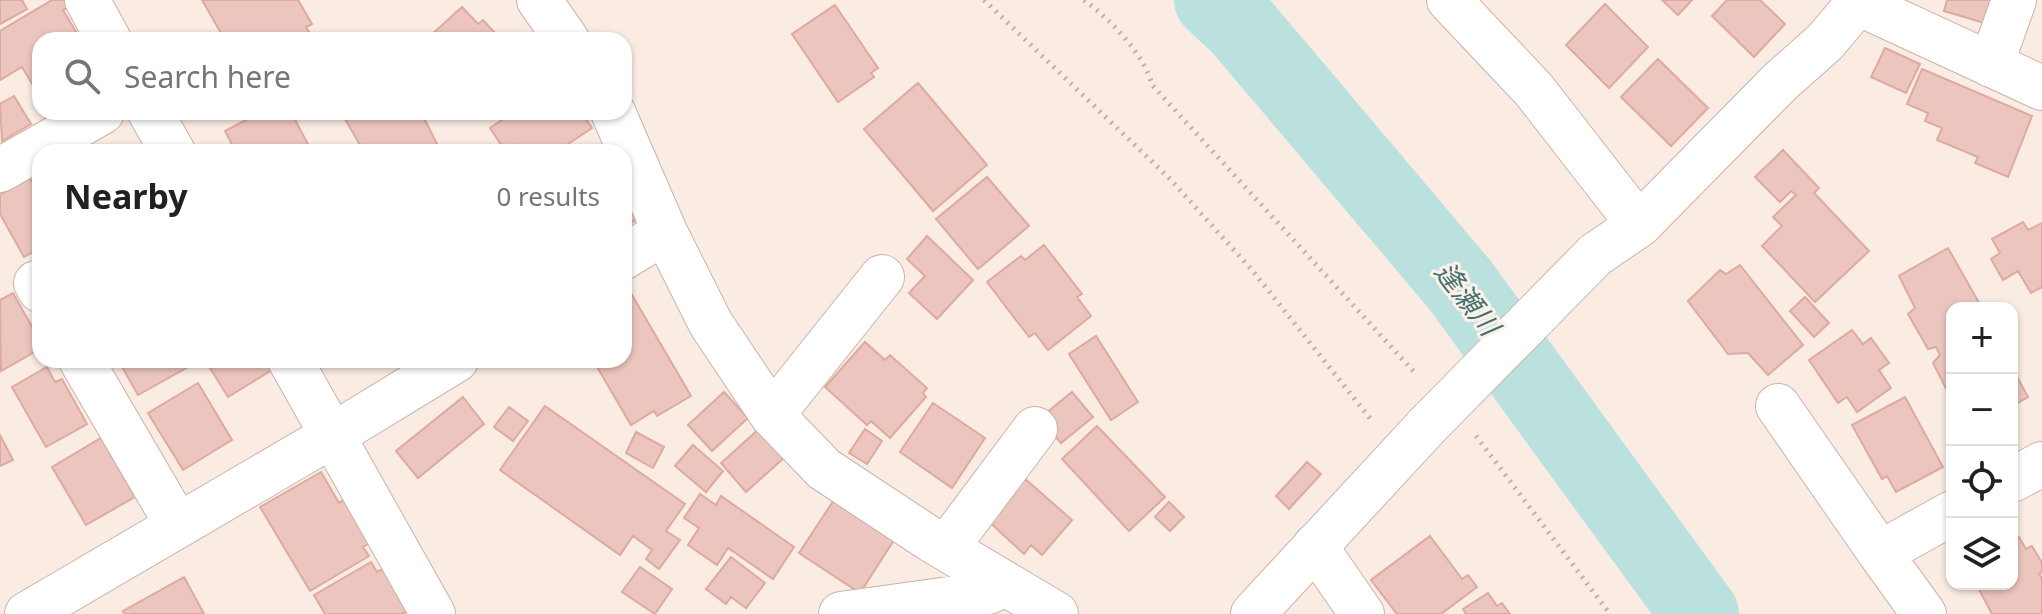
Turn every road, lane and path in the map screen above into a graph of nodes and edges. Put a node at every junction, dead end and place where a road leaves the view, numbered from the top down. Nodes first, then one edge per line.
1 (87, 0) edge
2 (539, 0) edge
3 (984, 0) edge
4 (1084, 0) edge
5 (1449, 0) edge
6 (2014, 0) edge
7 (1859, 1) edge
8 (105, 32) edge
9 (561, 32) edge
10 (1991, 65) junction
11 (2042, 88) edge
12 (88, 120) edge
13 (155, 120) edge
14 (616, 120) edge
15 (46, 144) edge
16 (168, 144) edge
17 (627, 144) edge
18 (32, 152) edge
19 (632, 156) edge
20 (0, 170) edge
21 (1639, 225) junction
22 (665, 232) junction
23 (632, 252) edge
24 (882, 277) dead end
25 (86, 368) edge
26 (295, 368) edge
27 (443, 368) edge
28 (1417, 376) dead end
29 (1778, 406) dead end
30 (772, 415) junction
31 (1035, 429) dead end
32 (1471, 431) dead end
33 (1381, 432) dead end
34 (333, 435) junction
35 (2042, 464) edge
36 (2018, 477) edge
37 (1946, 516) edge
38 (178, 526) junction
39 (1315, 546) junction
40 (946, 548) junction
41 (1880, 553) junction
42 (1002, 582) junction
43 (27, 614) edge
44 (433, 614) edge
45 (841, 614) edge
46 (1056, 614) edge
47 (1253, 614) edge
48 (1362, 614) edge
49 (1610, 614) edge
50 (1924, 614) edge

1 - 8 street
2 - 9 street
3 - 33 path
4 - 28 path
5 - 21 street
6 - 10 street
7 - 10 street
7 - 21 street
10 - 11 street
12 - 15 street
13 - 16 street
14 - 17 street
18 - 20 street
19 - 22 street
21 - 39 street, bridge
22 - 23 street
22 - 30 street
24 - 30 street
25 - 38 street
26 - 34 street
27 - 34 street
29 - 41 street
30 - 40 street
31 - 40 street
32 - 49 path
34 - 38 street
34 - 44 street
35 - 36 street
37 - 41 street
38 - 43 street
39 - 47 street
39 - 48 street
40 - 42 street
41 - 50 street
42 - 45 street
42 - 46 street

